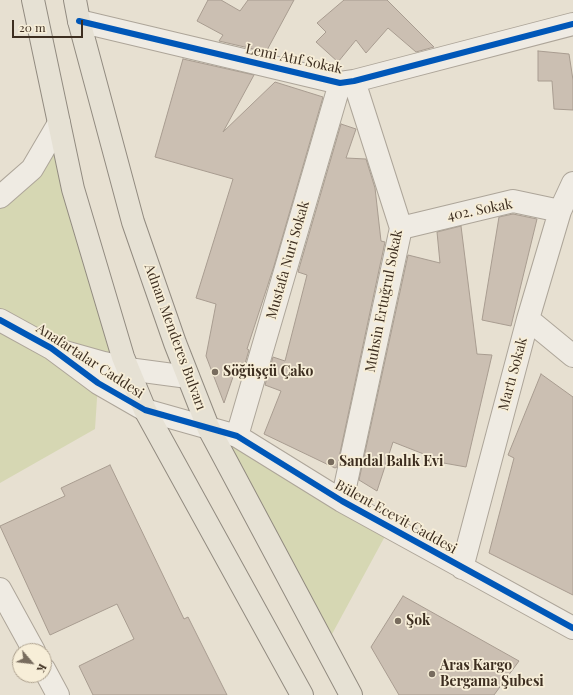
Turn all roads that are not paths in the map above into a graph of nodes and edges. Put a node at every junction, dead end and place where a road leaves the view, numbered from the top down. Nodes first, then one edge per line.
1 (33, 0) edge
2 (75, 0) edge
3 (80, 21) junction
4 (573, 24) edge
5 (347, 82) junction
6 (59, 123) junction
7 (573, 183) edge
8 (0, 197) edge
9 (560, 211) junction
10 (402, 228) junction
11 (528, 319) junction
12 (0, 320) edge
13 (51, 348) junction
14 (573, 356) edge
15 (128, 368) junction
16 (188, 377) junction
17 (145, 410) junction
18 (208, 427) junction
19 (237, 436) junction
20 (342, 501) junction
21 (462, 568) junction
22 (0, 589) edge
23 (573, 628) edge
24 (30, 643) edge
25 (52, 683) edge
26 (58, 695) edge
27 (302, 695) edge
28 (351, 695) edge

1 - 6 main road
2 - 3 main road, Adnan Menderes Bulvarı
3 - 5 street, Lemi Atıf Sokak
3 - 16 main road, Adnan Menderes Bulvarı
4 - 5 street, Lemi Atıf Sokak
5 - 10 street, Muhsin Ertuğrul Sokak
5 - 19 street, Mustafa Nuri Sokak
6 - 8 street
6 - 15 main road
7 - 9 street, Martı Sokak
9 - 10 street, 402. Sokak
9 - 11 street, Martı Sokak
10 - 20 street, Muhsin Ertuğrul Sokak
11 - 14 street
11 - 21 street, Martı Sokak
12 - 13 street, Anafartalar Caddesi
13 - 15 street
13 - 17 street, Anafartalar Caddesi
15 - 16 street
15 - 17 main road
16 - 18 main road, Adnan Menderes Bulvarı
17 - 18 street, Anafartalar Caddesi
17 - 27 main road
18 - 19 street, Bülent Ecevit Caddesi
18 - 28 main road, Adnan Menderes Bulvarı
19 - 20 street, Bülent Ecevit Caddesi
20 - 21 street, Bülent Ecevit Caddesi
21 - 23 street, Bülent Ecevit Caddesi
22 - 24 street
25 - 26 street

